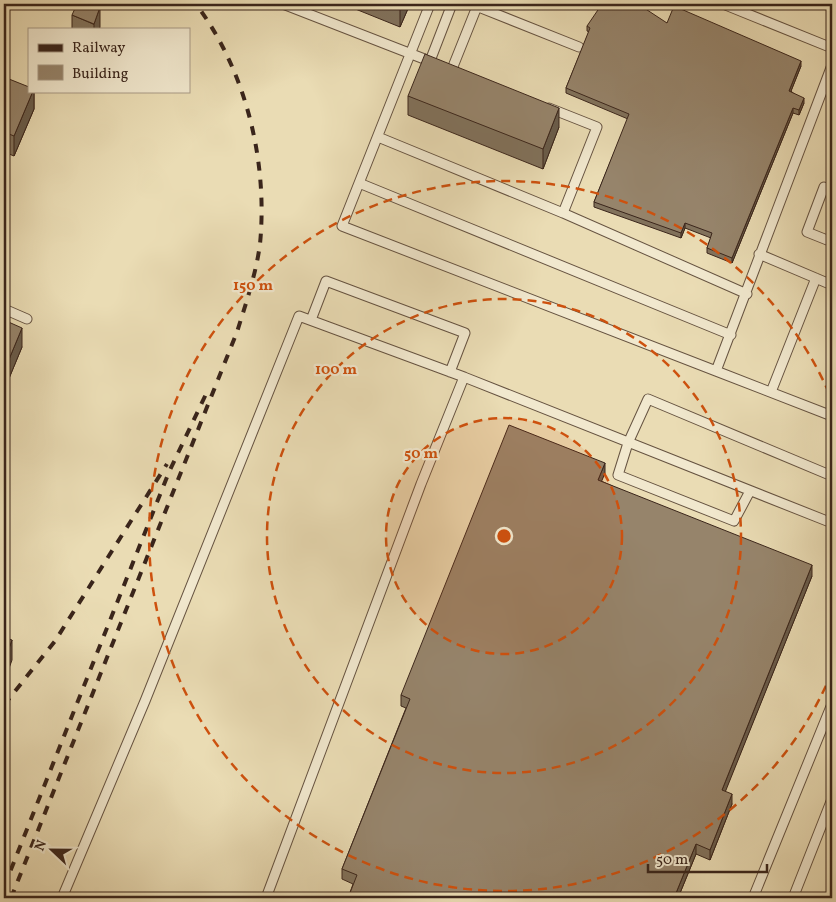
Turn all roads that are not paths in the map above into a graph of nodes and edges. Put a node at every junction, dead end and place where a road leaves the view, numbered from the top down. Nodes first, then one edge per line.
1 (283, 4) edge
2 (430, 4) edge
3 (452, 4) edge
4 (723, 4) edge
5 (475, 5) edge
6 (579, 47) dead end
7 (832, 48) edge
8 (410, 53) junction
9 (430, 60) junction
10 (832, 65) edge
11 (541, 105) edge
12 (378, 137) junction
13 (359, 183) junction
14 (832, 191) edge
15 (563, 213) junction
16 (832, 242) edge
17 (759, 254) junction
18 (816, 278) junction
19 (832, 285) edge
20 (747, 294) junction
21 (4, 309) edge
22 (27, 319) dead end
23 (311, 320) junction
24 (731, 335) junction
25 (716, 371) junction
26 (450, 372) junction
27 (464, 377) junction
28 (771, 392) junction
29 (832, 416) edge
30 (628, 443) junction
31 (832, 476) edge
32 (750, 491) junction
33 (832, 524) edge
34 (832, 704) edge
35 (832, 799) edge
36 (62, 898) edge
37 (266, 898) edge
38 (753, 898) edge
39 (793, 898) edge

1 - 8 lane
2 - 8 lane
3 - 9 lane
4 - 7 lane
5 - 6 lane
5 - 9 lane
8 - 9 lane
8 - 12 lane
10 - 17 lane
11 - 15 lane
12 - 13 lane
12 - 15 lane
13 - 24 lane
13 - 25 lane
14 - 16 lane
15 - 20 lane
17 - 18 lane
17 - 20 lane
18 - 19 lane
18 - 28 lane
20 - 24 lane
21 - 22 lane
23 - 26 lane
23 - 26 lane
23 - 36 lane
24 - 25 lane
25 - 28 lane
26 - 27 lane
27 - 30 lane
27 - 37 lane
28 - 29 lane
30 - 31 lane
30 - 32 lane
30 - 32 lane
32 - 33 lane
34 - 38 lane
35 - 39 lane

